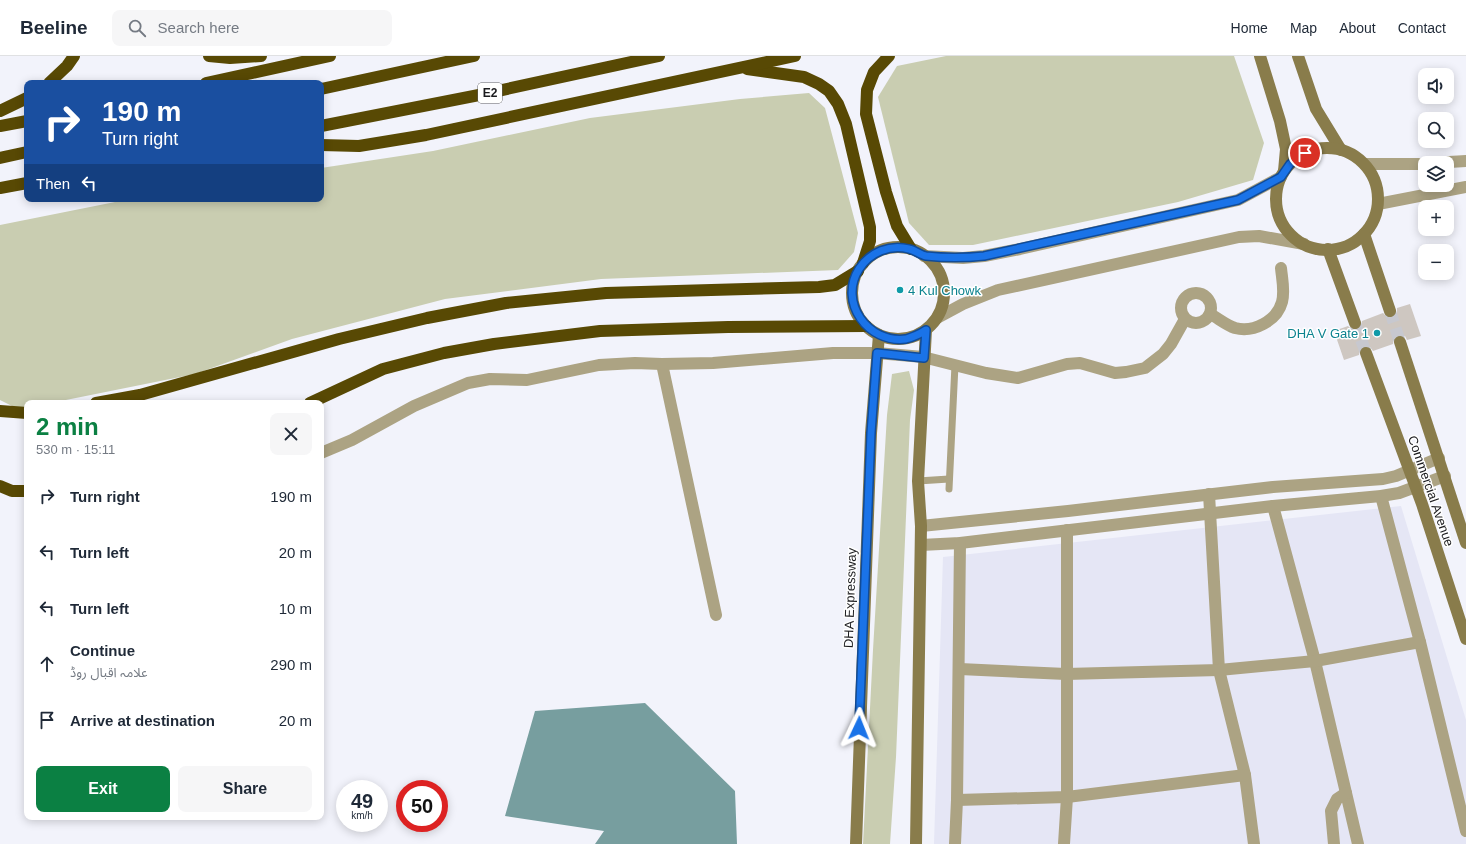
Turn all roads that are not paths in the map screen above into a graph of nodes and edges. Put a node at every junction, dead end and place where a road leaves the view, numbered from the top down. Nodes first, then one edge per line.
1 (74, 56) edge
2 (209, 56) edge
3 (261, 56) edge
4 (287, 56) edge
5 (328, 56) edge
6 (474, 56) edge
7 (659, 56) edge
8 (795, 56) edge
9 (889, 56) edge
10 (1260, 56) edge
11 (1298, 56) edge
12 (739, 68) junction
13 (52, 80) edge
14 (220, 80) edge
15 (324, 88) edge
16 (24, 99) edge
17 (0, 110) edge
18 (24, 122) edge
19 (324, 125) edge
20 (0, 126) edge
21 (324, 146) edge
22 (1341, 150) junction
23 (24, 153) edge
24 (0, 158) edge
25 (1466, 161) edge
26 (1454, 162) edge
27 (1365, 164) junction
28 (1418, 164) edge
29 (1283, 174) junction
30 (24, 184) edge
31 (1466, 187) edge
32 (0, 188) edge
33 (1378, 204) junction
34 (1364, 234) junction
35 (1304, 244) junction
36 (911, 249) junction
37 (1328, 250) junction
38 (924, 256) junction
39 (860, 267) junction
40 (1281, 268) dead end
41 (1390, 311) tunnel mouth
42 (1210, 314) junction
43 (937, 318) junction
44 (1185, 319) junction
45 (1355, 323) tunnel mouth
46 (866, 326) junction
47 (926, 330) junction
48 (879, 335) junction
49 (1400, 342) tunnel mouth
50 (877, 353) junction
51 (1366, 353) tunnel mouth
52 (924, 358) junction
53 (662, 364) junction
54 (955, 365) junction
55 (111, 400) edge
56 (317, 400) edge
57 (0, 411) edge
58 (24, 413) edge
59 (324, 452) edge
60 (1436, 460) junction
61 (1409, 470) junction
62 (1442, 477) junction
63 (949, 479) junction
64 (918, 480) junction
65 (0, 486) edge
66 (1416, 488) junction
67 (949, 489) dead end
68 (24, 491) edge
69 (1209, 494) junction
70 (1380, 496) junction
71 (1273, 506) junction
72 (1210, 513) junction
73 (921, 526) junction
74 (1067, 530) junction
75 (960, 543) junction
76 (1466, 543) edge
77 (921, 545) junction
78 (716, 615) dead end
79 (1466, 639) edge
80 (1420, 642) junction
81 (1316, 661) junction
82 (960, 669) junction
83 (1219, 670) junction
84 (1066, 674) junction
85 (1245, 775) junction
86 (1346, 793) junction
87 (1067, 797) junction
88 (957, 800) junction
89 (1466, 831) edge
90 (856, 844) edge
91 (916, 844) edge
92 (955, 844) edge
93 (1064, 844) edge
94 (1254, 844) edge
95 (1334, 844) edge
96 (1358, 844) edge

1 - 13 highway
2 - 3 highway
4 - 5 highway
5 - 14 highway
6 - 15 highway
7 - 19 highway, E2
8 - 12 highway
9 - 36 highway
10 - 29 main road
11 - 22 main road
12 - 21 highway
12 - 39 highway
16 - 17 highway
18 - 20 highway
22 - 27 main road
22 - 29 main road
23 - 24 highway
25 - 26 street
27 - 28 street
27 - 33 main road
29 - 35 main road
29 - 38 street
30 - 32 highway
31 - 33 street
33 - 34 main road
34 - 37 main road
34 - 41 main road
35 - 37 main road
35 - 43 street
36 - 38 main road
36 - 39 main road
37 - 45 main road
38 - 43 main road
39 - 46 main road
39 - 55 highway
40 - 42 street
42 - 44 street
42 - 44 street
43 - 47 main road
44 - 54 street
46 - 48 main road
46 - 56 highway
47 - 48 main road
47 - 52 main road
48 - 50 main road, DHA Expressway
49 - 60 main road, Commercial Avenue
50 - 52 street
50 - 53 street
50 - 90 main road, DHA Expressway
51 - 61 main road, Commercial Avenue
52 - 54 street
52 - 64 main road
53 - 59 street
53 - 78 street
54 - 63 lane
57 - 58 highway
60 - 61 street
60 - 62 main road, Commercial Avenue
61 - 66 main road, Commercial Avenue
61 - 69 street
62 - 66 street
62 - 76 main road, Commercial Avenue
63 - 64 lane
63 - 67 lane
64 - 73 main road
65 - 68 highway
66 - 70 street
66 - 79 main road, Commercial Avenue
69 - 72 street
69 - 73 street
70 - 71 street
70 - 80 street
71 - 72 street
71 - 81 street
72 - 74 street
72 - 83 street
73 - 77 main road
74 - 75 street
74 - 84 street
75 - 77 street
75 - 82 street
77 - 91 main road
80 - 81 street
80 - 89 street
81 - 83 street
81 - 86 street
82 - 84 street
82 - 88 street
83 - 84 street
83 - 85 street
84 - 87 street
85 - 87 street
85 - 94 street
86 - 95 street
86 - 96 street
87 - 88 street
87 - 93 street
88 - 92 street

